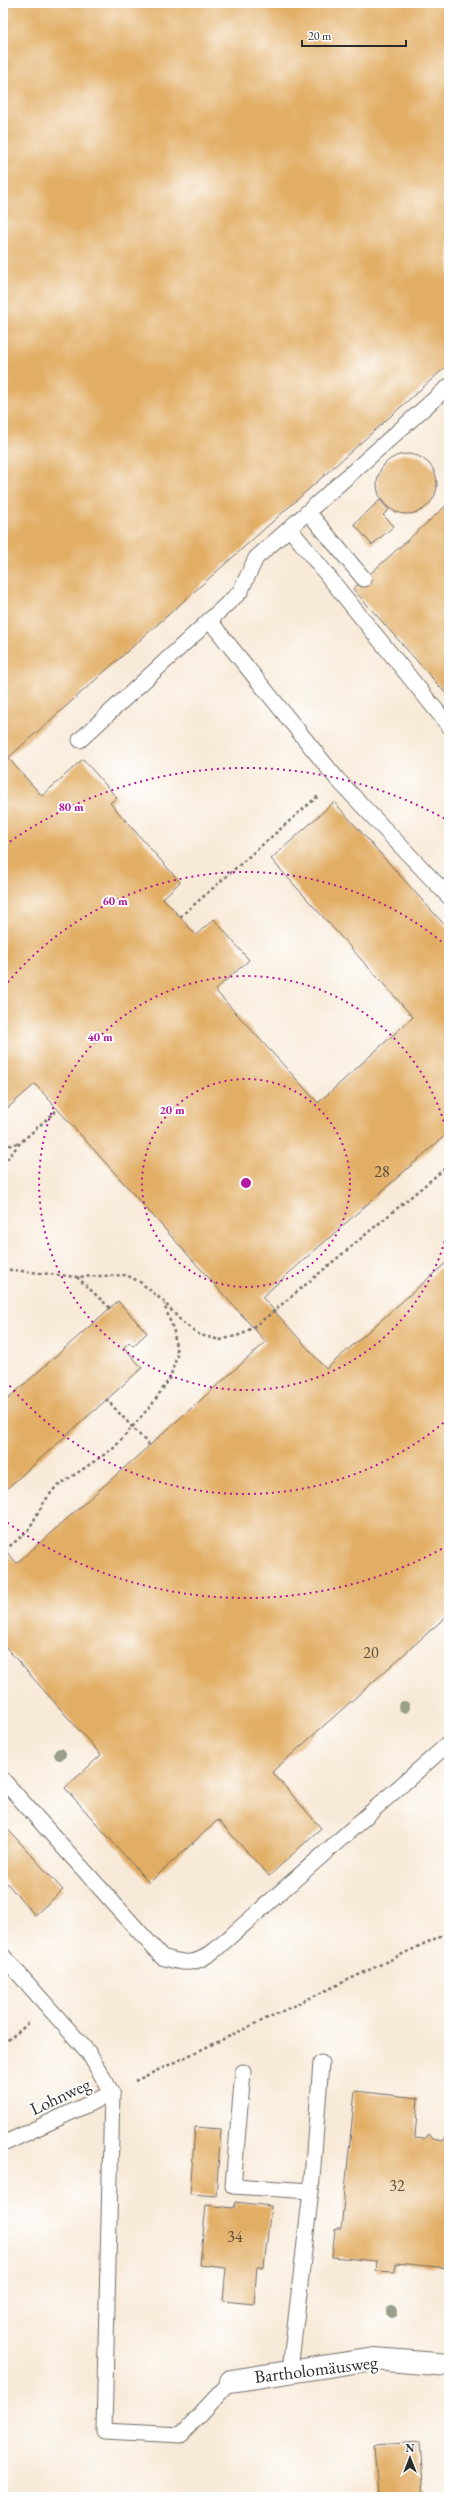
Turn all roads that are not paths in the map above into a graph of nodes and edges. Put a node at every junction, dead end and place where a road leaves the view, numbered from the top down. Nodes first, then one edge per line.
1 (449, 386) edge
2 (308, 512) junction
3 (290, 529) junction
4 (364, 580) dead end
5 (209, 620) junction
6 (449, 726) edge
7 (80, 740) dead end
8 (449, 897) edge
9 (449, 1743) edge
10 (3, 1780) edge
11 (3, 1956) edge
12 (321, 2063) dead end
13 (243, 2072) dead end
14 (112, 2093) junction
15 (3, 2144) edge
16 (311, 2191) junction
17 (449, 2366) edge
18 (290, 2370) junction
19 (231, 2380) joint

1 - 2 lane
2 - 3 lane
2 - 4 lane
3 - 5 lane
3 - 6 lane
5 - 7 lane
5 - 8 lane
9 - 10 lane
11 - 14 lane
12 - 16 lane
13 - 16 lane
14 - 15 lane, Lohnweg
14 - 19 lane
16 - 18 lane
17 - 18 street, Bartholomäusweg
18 - 19 street, Bartholomäusweg

